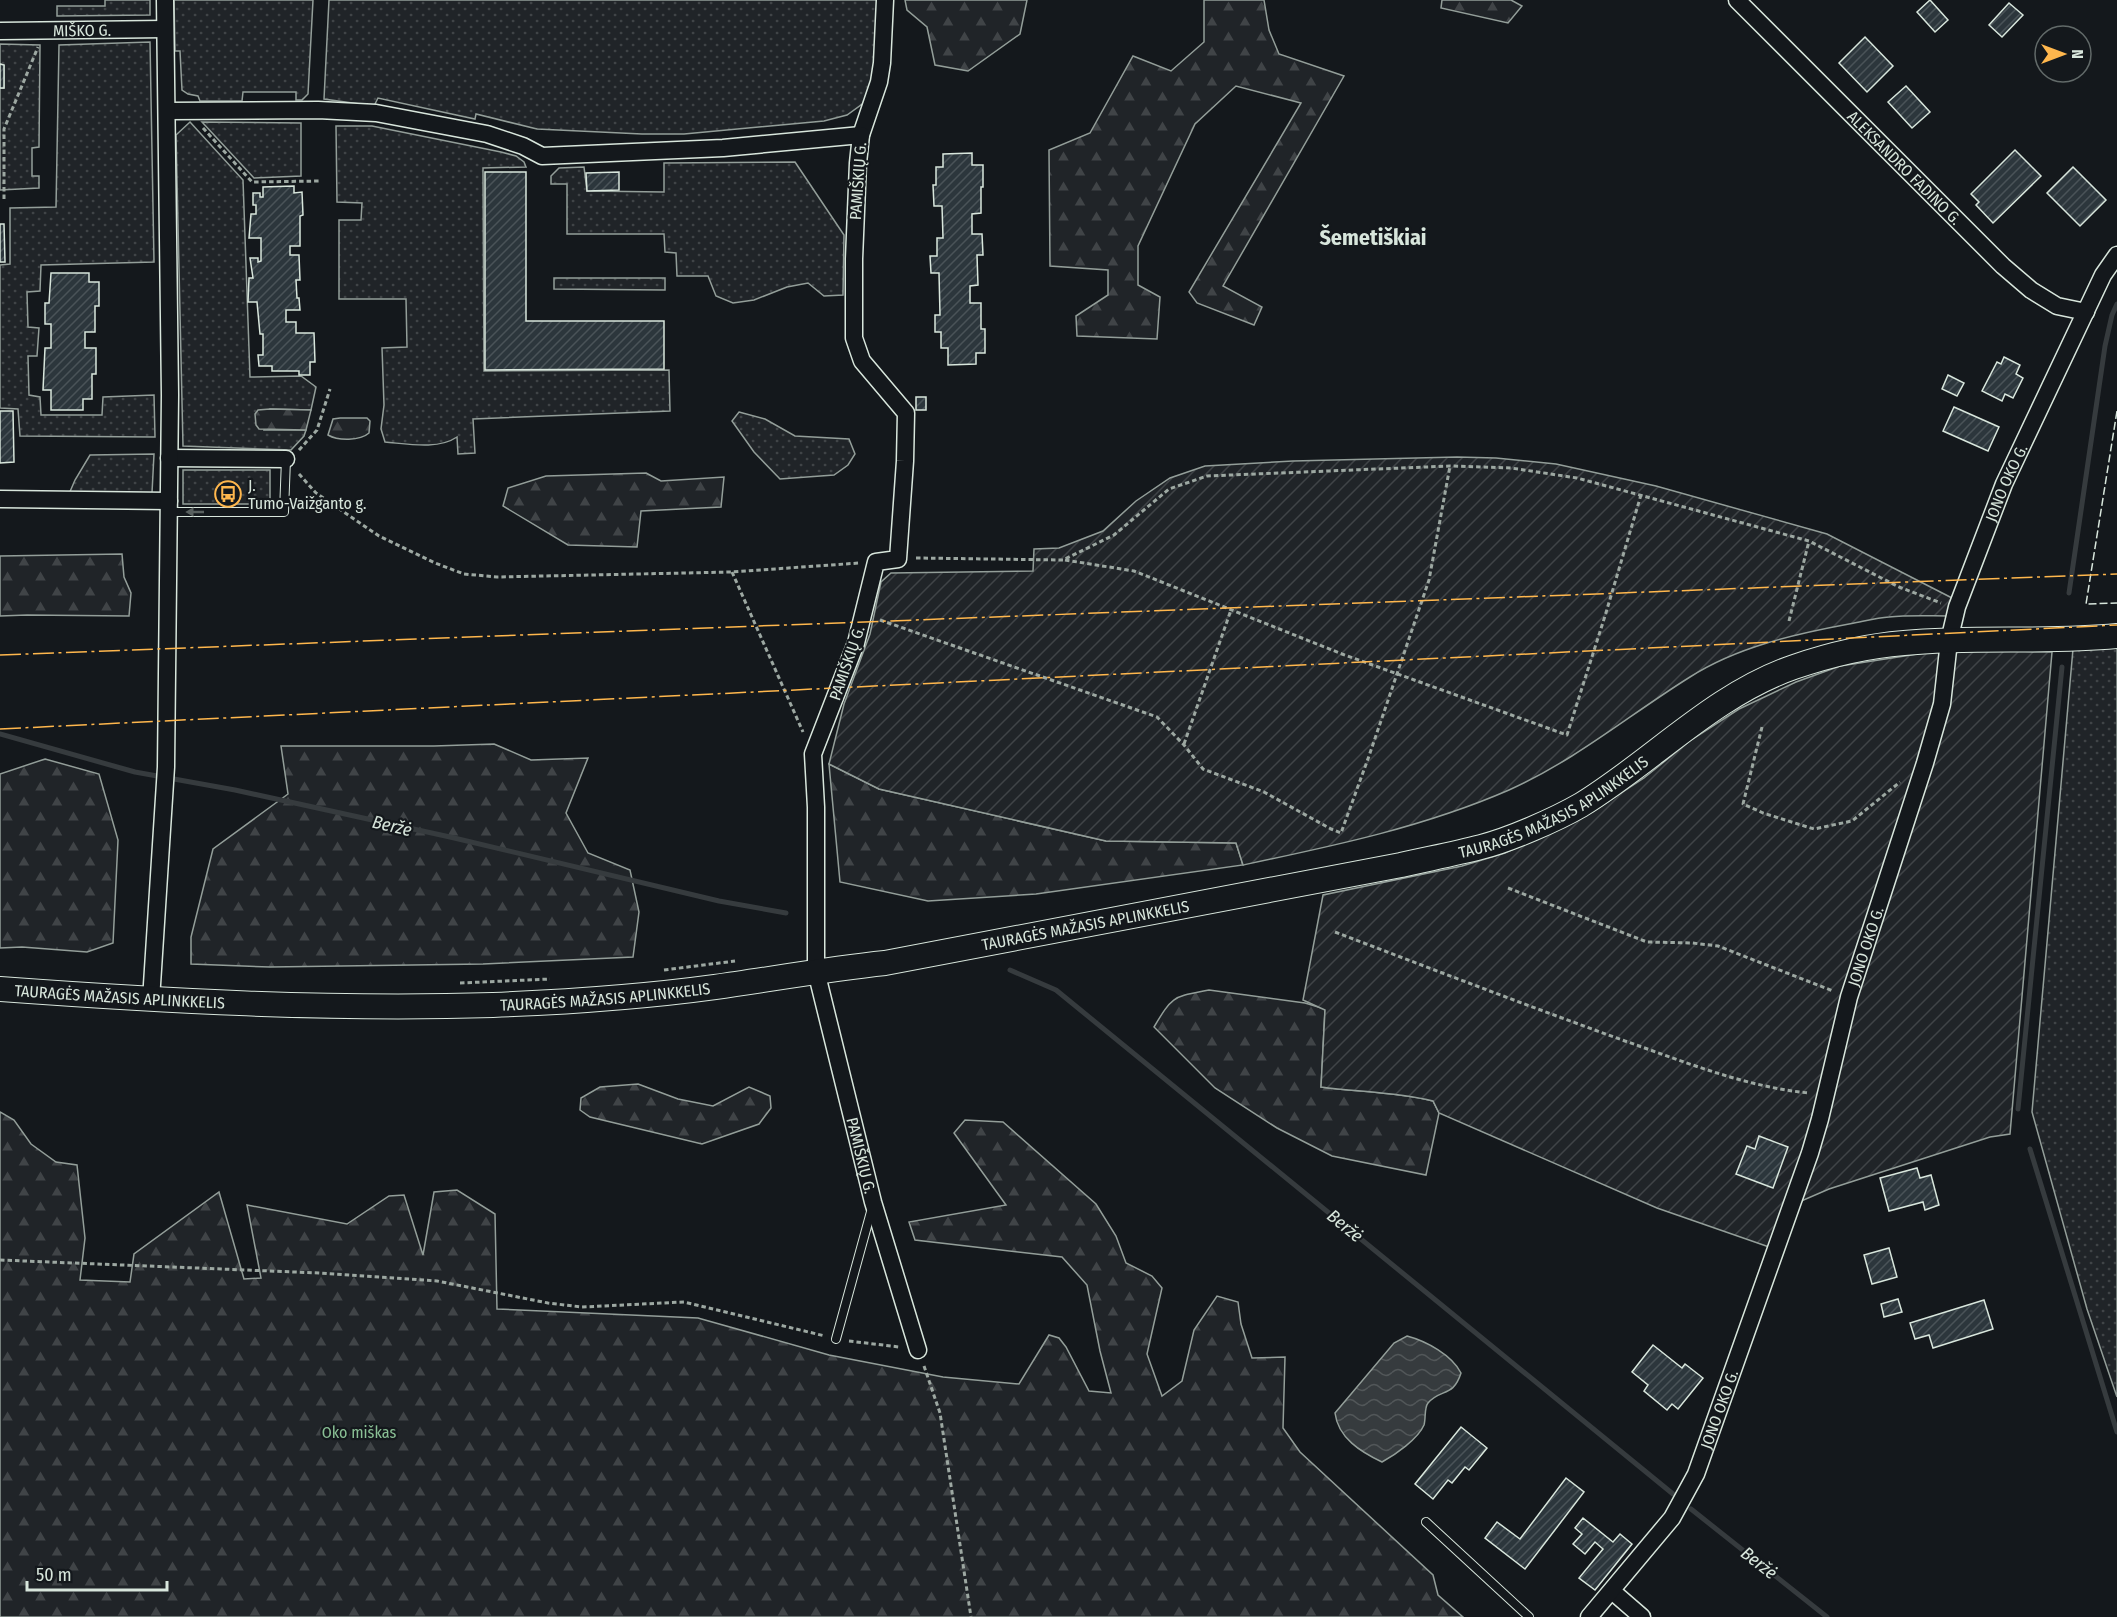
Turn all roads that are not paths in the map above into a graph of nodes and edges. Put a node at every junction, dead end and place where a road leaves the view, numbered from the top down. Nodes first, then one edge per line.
1 (165, 0) edge
2 (885, 0) edge
3 (1737, 0) edge
4 (165, 29) junction
5 (0, 31) edge
6 (167, 111) junction
7 (861, 135) junction
8 (2117, 255) edge
9 (2086, 312) junction
10 (170, 458) junction
11 (286, 459) joint
12 (0, 499) edge
13 (169, 506) junction
14 (2117, 636) edge
15 (1949, 641) junction
16 (816, 970) junction
17 (0, 989) edge
18 (151, 1000) junction
19 (873, 1202) junction
20 (836, 1339) road end
21 (918, 1350) road end
22 (1426, 1522) dead end
23 (1612, 1591) junction
24 (1529, 1617) edge
25 (1588, 1617) edge
26 (1642, 1617) edge

1 - 4 street
2 - 7 street, PAMIŠKIŲ G.
3 - 9 street, ALEKSANDRO FADINO G.
4 - 5 street, MIŠKO G.
4 - 6 street
6 - 7 street
6 - 10 street
7 - 16 street, PAMIŠKIŲ G.
8 - 9 street, JONO OKO G.
9 - 15 street, JONO OKO G.
10 - 11 street
10 - 13 street
11 -> 13 lane
12 - 13 street
13 - 18 street
14 - 15 main road, TAURAGĖS MAŽASIS APLINKKELIS
15 - 16 main road, TAURAGĖS MAŽASIS APLINKKELIS
15 - 23 street, JONO OKO G.
16 - 18 main road, TAURAGĖS MAŽASIS APLINKKELIS
16 - 19 street, PAMIŠKIŲ G.
17 - 18 main road, TAURAGĖS MAŽASIS APLINKKELIS
19 - 20 lane
19 - 21 street, PAMIŠKIŲ G.
22 - 24 lane
23 - 25 street, JONO OKO G.
23 - 26 street

